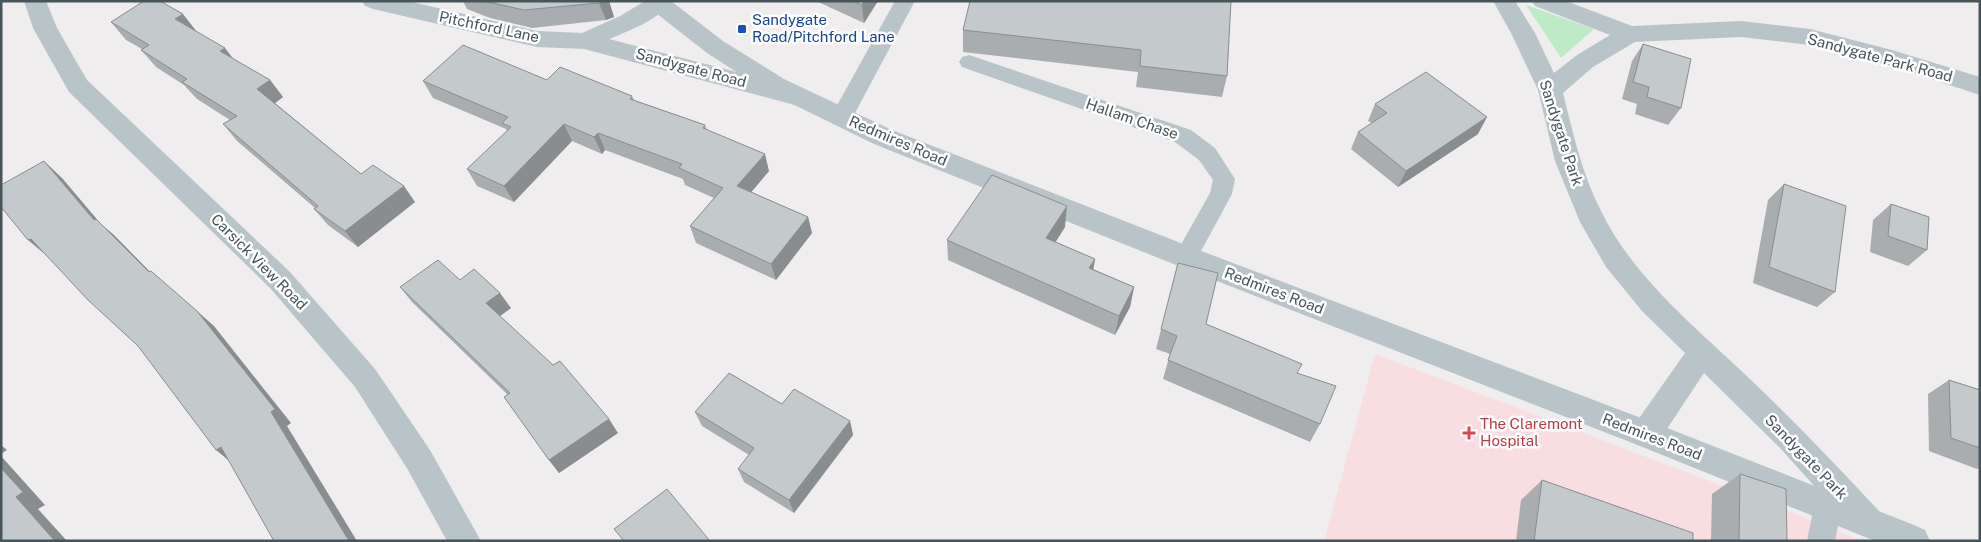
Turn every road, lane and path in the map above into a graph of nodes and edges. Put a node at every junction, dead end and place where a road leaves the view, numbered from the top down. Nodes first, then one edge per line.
1 (35, 1) edge
2 (373, 1) edge
3 (905, 1) edge
4 (1504, 1) edge
5 (1543, 1) edge
6 (656, 2) edge
7 (1630, 34) junction
8 (584, 40) junction
9 (969, 62) dead end
10 (1980, 86) edge
11 (1550, 90) junction
12 (799, 97) junction
13 (841, 118) junction
14 (1186, 258) junction
15 (1702, 352) junction
16 (1646, 434) junction
17 (1828, 506) junction
18 (1867, 521) junction
19 (465, 541) edge
20 (1821, 541) edge
21 (1914, 541) edge

1 - 19 street, Carsick View Road
2 - 8 street, Pitchford Lane
3 - 13 lane
4 - 11 street, Sandygate Park
5 - 7 street, Sandygate Park Road
6 - 8 street, Pitchford Lane
6 - 12 street, Redmires Road
7 - 10 street, Sandygate Park Road
7 - 11 street, Sandygate Park Road
8 - 12 street, Sandygate Road
9 - 14 lane, Hallam Chase
11 - 15 street, Sandygate Park
12 - 13 street, Redmires Road
13 - 14 street, Redmires Road
14 - 16 street, Redmires Road
15 - 16 street
15 - 18 street, Sandygate Park
16 - 17 street, Redmires Road
17 - 18 street, Redmires Road
17 - 20 lane
18 - 21 street, Redmires Road

